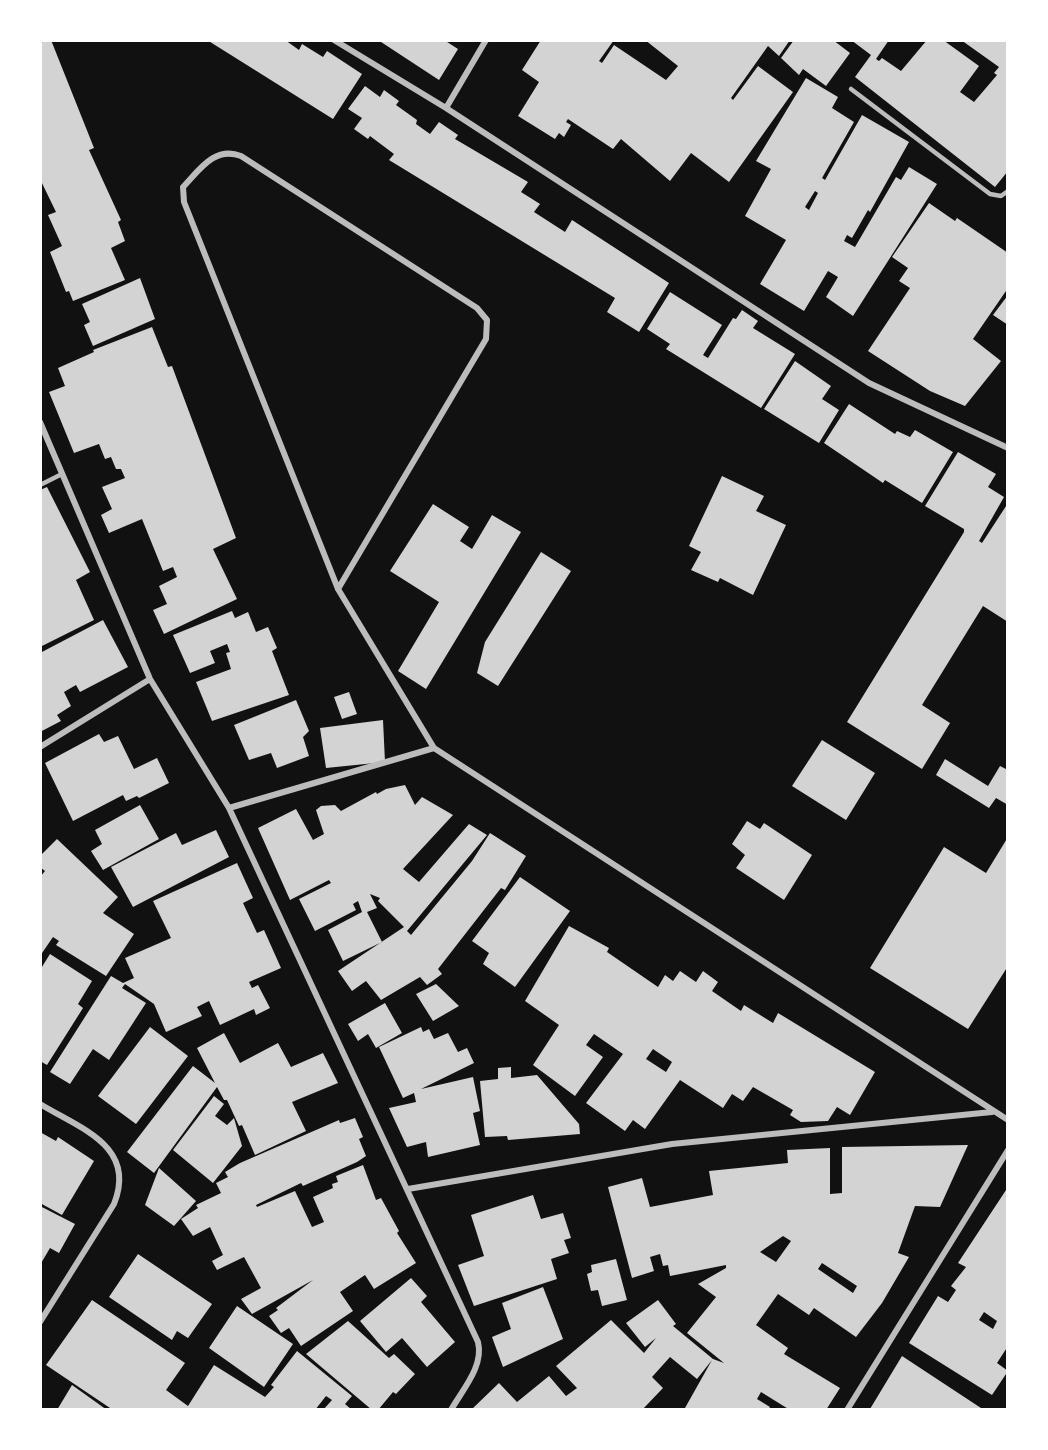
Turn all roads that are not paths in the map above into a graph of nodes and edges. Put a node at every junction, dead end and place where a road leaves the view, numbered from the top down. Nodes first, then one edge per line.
1 (334, 40) edge
2 (486, 40) edge
3 (851, 89) dead end
4 (446, 108) junction
5 (1008, 191) edge
6 (40, 422) edge
7 (1008, 448) edge
8 (62, 474) junction
9 (40, 485) edge
10 (338, 589) junction
11 (150, 679) junction
12 (40, 747) edge
13 (434, 748) junction
14 (230, 808) junction
15 (40, 1104) edge
16 (992, 1112) junction
17 (1008, 1120) edge
18 (1008, 1150) edge
19 (408, 1189) junction
20 (40, 1322) edge
21 (451, 1410) edge
22 (847, 1410) edge

1 - 4 street
2 - 4 street
3 - 5 lane
4 - 7 street
6 - 8 street
8 - 9 lane
8 - 11 street
10 - 10 street
10 - 13 street
11 - 12 street
11 - 14 street
13 - 14 street
13 - 16 street
14 - 19 street
15 - 20 street
16 - 17 street
16 - 19 street
18 - 22 street
19 - 21 street

